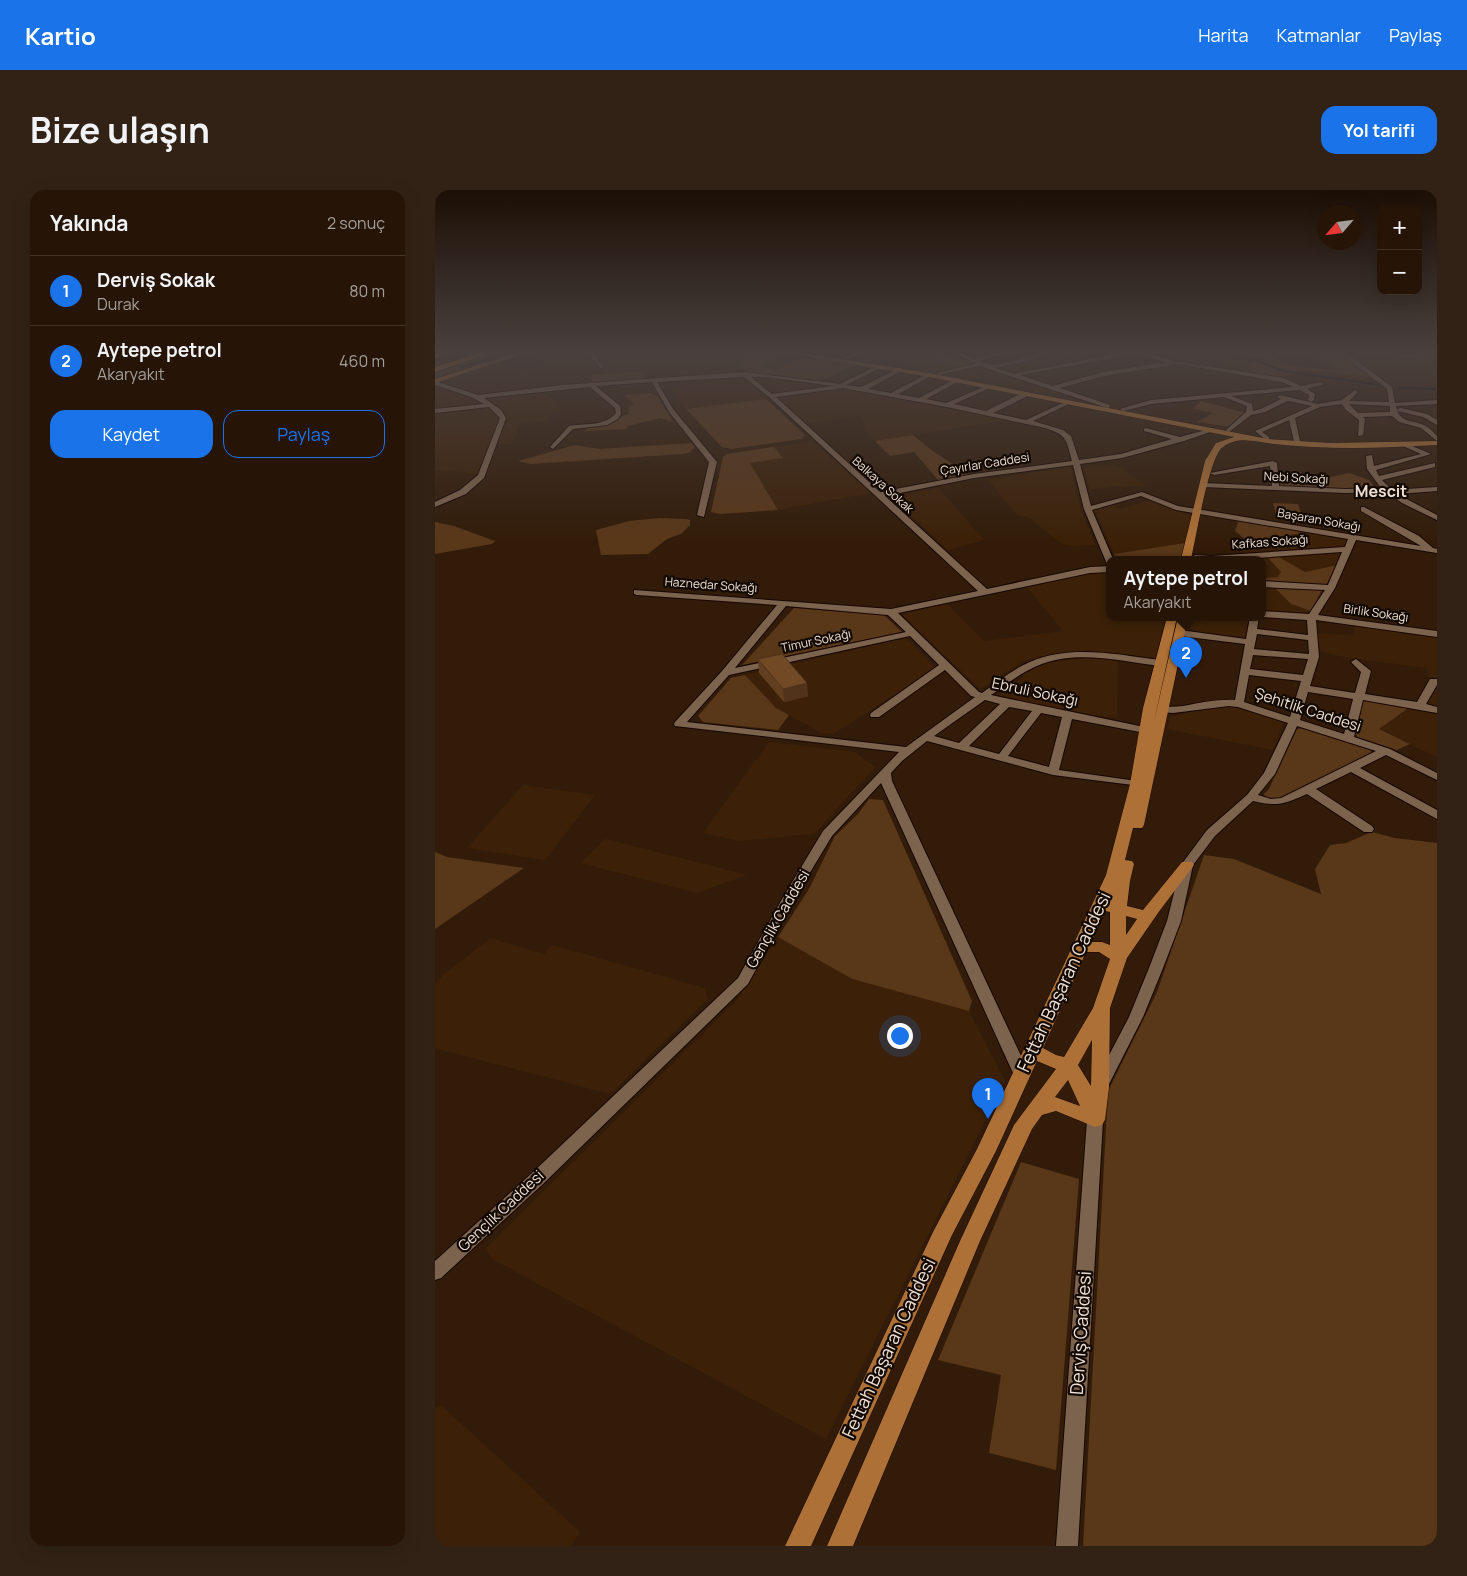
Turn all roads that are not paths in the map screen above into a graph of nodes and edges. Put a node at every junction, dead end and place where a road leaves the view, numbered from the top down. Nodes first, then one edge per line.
1 (501, 414) edge
2 (617, 414) edge
3 (675, 414) edge
4 (791, 414) edge
5 (988, 414) edge
6 (1043, 414) edge
7 (1132, 414) edge
8 (1142, 414) edge
9 (1248, 414) edge
10 (1303, 414) edge
11 (1354, 414) edge
12 (1366, 414) edge
13 (1397, 414) edge
14 (1425, 414) edge
15 (1357, 416) junction
16 (1293, 420) junction
17 (1026, 422) junction
18 (1437, 423) edge
19 (1423, 427) junction
20 (1146, 430) dead end
21 (1213, 430) junction
22 (1229, 434) junction
23 (1262, 436) junction
24 (1182, 440) junction
25 (1437, 440) edge
26 (1297, 442) junction
27 (1348, 444) junction
28 (1420, 444) junction
29 (1371, 445) junction
30 (1405, 445) junction
31 (553, 447) dead end
32 (1437, 449) edge
33 (1414, 458) junction
34 (1076, 462) junction
35 (1435, 466) edge
36 (1371, 469) junction
37 (1214, 473) junction
38 (1377, 478) junction
39 (1208, 485) junction
40 (1276, 488) junction
41 (1437, 489) edge
42 (1390, 491) junction
43 (877, 494) junction
44 (435, 505) edge
45 (1088, 509) junction
46 (1364, 509) dead end
47 (1437, 510) edge
48 (1424, 511) junction
49 (1203, 512) junction
50 (701, 515) dead end
51 (1437, 518) edge
52 (1353, 537) junction
53 (1347, 549) junction
54 (1434, 551) edge
55 (1108, 556) edge
56 (1193, 556) edge
57 (1252, 556) edge
58 (1106, 569) edge
59 (1266, 584) edge
60 (1331, 588) junction
61 (637, 592) dead end
62 (985, 592) junction
63 (784, 603) junction
64 (891, 612) junction
65 (1266, 614) edge
66 (1311, 618) junction
67 (1171, 621) edge
68 (1182, 621) edge
69 (1254, 621) edge
70 (1252, 631) junction
71 (912, 633) junction
72 (1180, 633) junction
73 (1437, 634) edge
74 (1313, 638) junction
75 (1249, 647) junction
76 (1314, 657) junction
77 (1356, 662) dead end
78 (1160, 663) junction
79 (945, 665) junction
80 (1245, 671) junction
81 (726, 673) junction
82 (1434, 682) dead end
83 (1306, 684) junction
84 (1359, 696) junction
85 (981, 697) junction
86 (1007, 703) junction
87 (1239, 704) junction
88 (1420, 706) junction
89 (1039, 710) junction
90 (1163, 710) junction
91 (1437, 710) edge
92 (1068, 715) junction
93 (875, 716) dead end
94 (1294, 721) junction
95 (1145, 730) junction
96 (925, 737) junction
97 (1348, 738) junction
98 (961, 747) junction
99 (907, 750) junction
100 (1386, 751) junction
101 (1001, 758) junction
102 (1351, 768) junction
103 (1053, 772) junction
104 (885, 773) junction
105 (1437, 777) edge
106 (1137, 784) junction
107 (1308, 789) junction
108 (1251, 797) junction
109 (1437, 815) edge
110 (1368, 829) dead end
111 (1187, 865) junction
112 (1101, 903) junction
113 (1119, 910) junction
114 (1148, 916) junction
115 (1082, 947) junction
116 (1119, 957) junction
117 (1102, 1008) junction
118 (1032, 1050) junction
119 (1069, 1065) junction
120 (1021, 1074) junction
121 (1100, 1088) junction
122 (1035, 1109) junction
123 (1095, 1120) junction
124 (435, 1272) edge
125 (798, 1546) edge
126 (840, 1546) edge
127 (1067, 1546) edge

1 - 44 street
2 - 31 street
3 - 50 street
4 - 43 street, Balkaya Sokak
5 - 17 street
6 - 17 street
7 - 21 main road
8 - 22 main road
9 - 22 street
10 - 16 street
11 - 15 street
12 - 15 street
13 - 19 street
14 - 18 street
15 - 29 street
16 - 23 street
16 - 26 street
17 - 34 street
18 - 19 street
19 - 25 street
20 - 24 street
21 - 22 main road
21 - 24 street, Çayırlar Caddesi
22 - 23 main road
22 - 39 main road
23 - 26 main road
23 - 27 main road
23 - 37 main road
24 - 34 street, Çayırlar Caddesi
25 - 28 main road
25 - 29 main road
26 - 27 main road
27 - 29 main road
27 - 29 main road
28 - 30 main road
28 - 32 street
29 - 30 main road
29 - 36 street
30 - 33 street
33 - 35 street
33 - 36 street
34 - 43 street, Çayırlar Caddesi
34 - 45 street
35 - 38 street
36 - 38 street
37 - 39 main road
37 - 40 street
38 - 42 street
39 - 40 street, Nebi Sokağı
39 - 49 main road
40 - 42 street, Nebi Sokağı
41 - 42 street, Nebi Sokağı
42 - 48 street
43 - 62 street, Balkaya Sokak
45 - 49 street, Başaran Sokağı
45 - 55 street
46 - 54 street
47 - 48 street
48 - 51 street
49 - 52 street, Başaran Sokağı
49 - 56 main road
52 - 53 street
52 - 54 street, Başaran Sokağı
53 - 57 street, Kafkas Sokağı
53 - 60 street
58 - 62 street, Haznedar Sokağı
59 - 60 street
60 - 66 street
61 - 63 street, Haznedar Sokağı
62 - 64 street, Haznedar Sokağı
63 - 64 street, Haznedar Sokağı
63 - 81 street
64 - 71 street, Ebruli Sokağı
65 - 66 street, Birlik Sokağı
66 - 73 street, Birlik Sokağı
66 - 74 street
67 - 78 main road, Fettah Başaran Caddesi
68 - 72 main road, Fettah Başaran Caddesi
69 - 70 street
70 - 74 street
70 - 75 street
71 - 79 street, Ebruli Sokağı
71 - 81 street, Timur Sokağı
72 - 75 street
72 - 90 main road, Fettah Başaran Caddesi
74 - 76 street
75 - 76 street
75 - 80 street
76 - 83 street
77 - 84 street
78 - 85 street, Gençlik Caddesi
78 - 95 main road, Fettah Başaran Caddesi
79 - 85 street, Ebruli Sokağı
79 - 93 street
80 - 83 street
80 - 87 street
81 - 99 street
82 - 88 street
83 - 84 street
83 - 94 street
84 - 88 street
84 - 97 street
85 - 86 street, Ebruli Sokağı
85 - 96 street, Gençlik Caddesi
86 - 89 street, Ebruli Sokağı
86 - 98 street
87 - 90 street, Şehitlik Caddesi
87 - 94 street, Şehitlik Caddesi
88 - 91 street
89 - 92 street, Ebruli Sokağı
89 - 101 street
90 - 113 main road, Fettah Başaran Caddesi
92 - 95 street, Ebruli Sokağı
92 - 103 street
94 - 97 street, Şehitlik Caddesi
94 - 108 street
95 - 106 main road, Fettah Başaran Caddesi
96 - 98 street
96 - 99 street, Gençlik Caddesi
97 - 100 street, Şehitlik Caddesi
98 - 101 street
99 - 104 street, Gençlik Caddesi
100 - 102 street
100 - 105 street, Şehitlik Caddesi
101 - 103 street
102 - 107 street
102 - 109 street
103 - 106 street
104 - 120 street
104 - 124 street, Gençlik Caddesi
106 - 112 main road, Fettah Başaran Caddesi
107 - 108 street
107 - 110 street
108 - 111 street
111 - 114 main road
111 - 121 street
112 - 113 main road
112 - 115 main road, Fettah Başaran Caddesi
113 - 114 main road
113 - 116 main road, Fettah Başaran Caddesi
114 - 116 main road
115 - 116 main road
115 - 118 main road, Fettah Başaran Caddesi
116 - 117 main road, Fettah Başaran Caddesi
117 - 119 main road, Fettah Başaran Caddesi
117 - 121 main road
118 - 119 main road
118 - 120 main road, Fettah Başaran Caddesi
119 - 122 main road, Fettah Başaran Caddesi
119 - 123 main road
120 - 125 main road, Fettah Başaran Caddesi
121 - 123 main road
122 - 123 main road
122 - 126 main road, Fettah Başaran Caddesi
123 - 127 street, Derviş Caddesi

